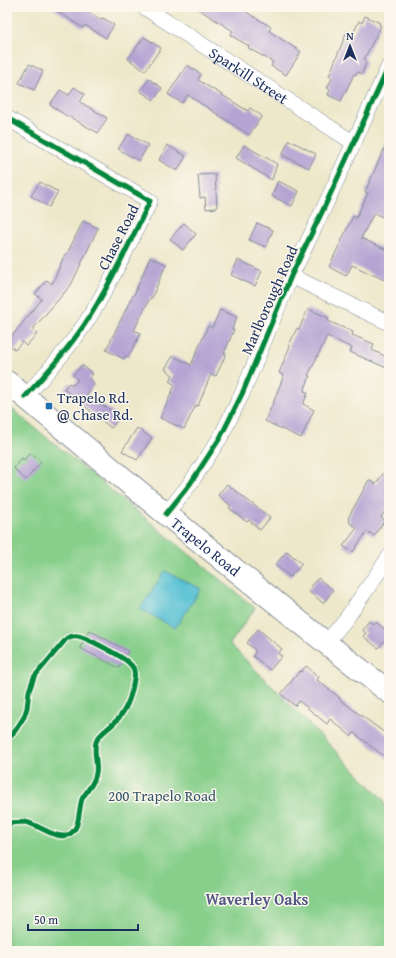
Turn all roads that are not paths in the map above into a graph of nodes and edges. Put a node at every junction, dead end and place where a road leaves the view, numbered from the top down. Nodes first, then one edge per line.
1 (144, 7) edge
2 (389, 66) edge
3 (7, 118) edge
4 (354, 143) junction
5 (291, 276) junction
6 (389, 323) edge
7 (7, 382) edge
8 (25, 397) junction
9 (166, 514) junction
10 (389, 558) edge
11 (326, 643) junction
12 (389, 692) edge

1 - 4 street, Sparkill Street
2 - 4 street, Marlborough Road
3 - 8 street, Chase Road
4 - 5 street, Marlborough Road
5 - 6 street
5 - 9 street, Marlborough Road
7 - 8 main road, Trapelo Road
8 - 9 main road, Trapelo Road
9 - 11 main road, Trapelo Road
10 - 11 street
11 - 12 main road, Trapelo Road

